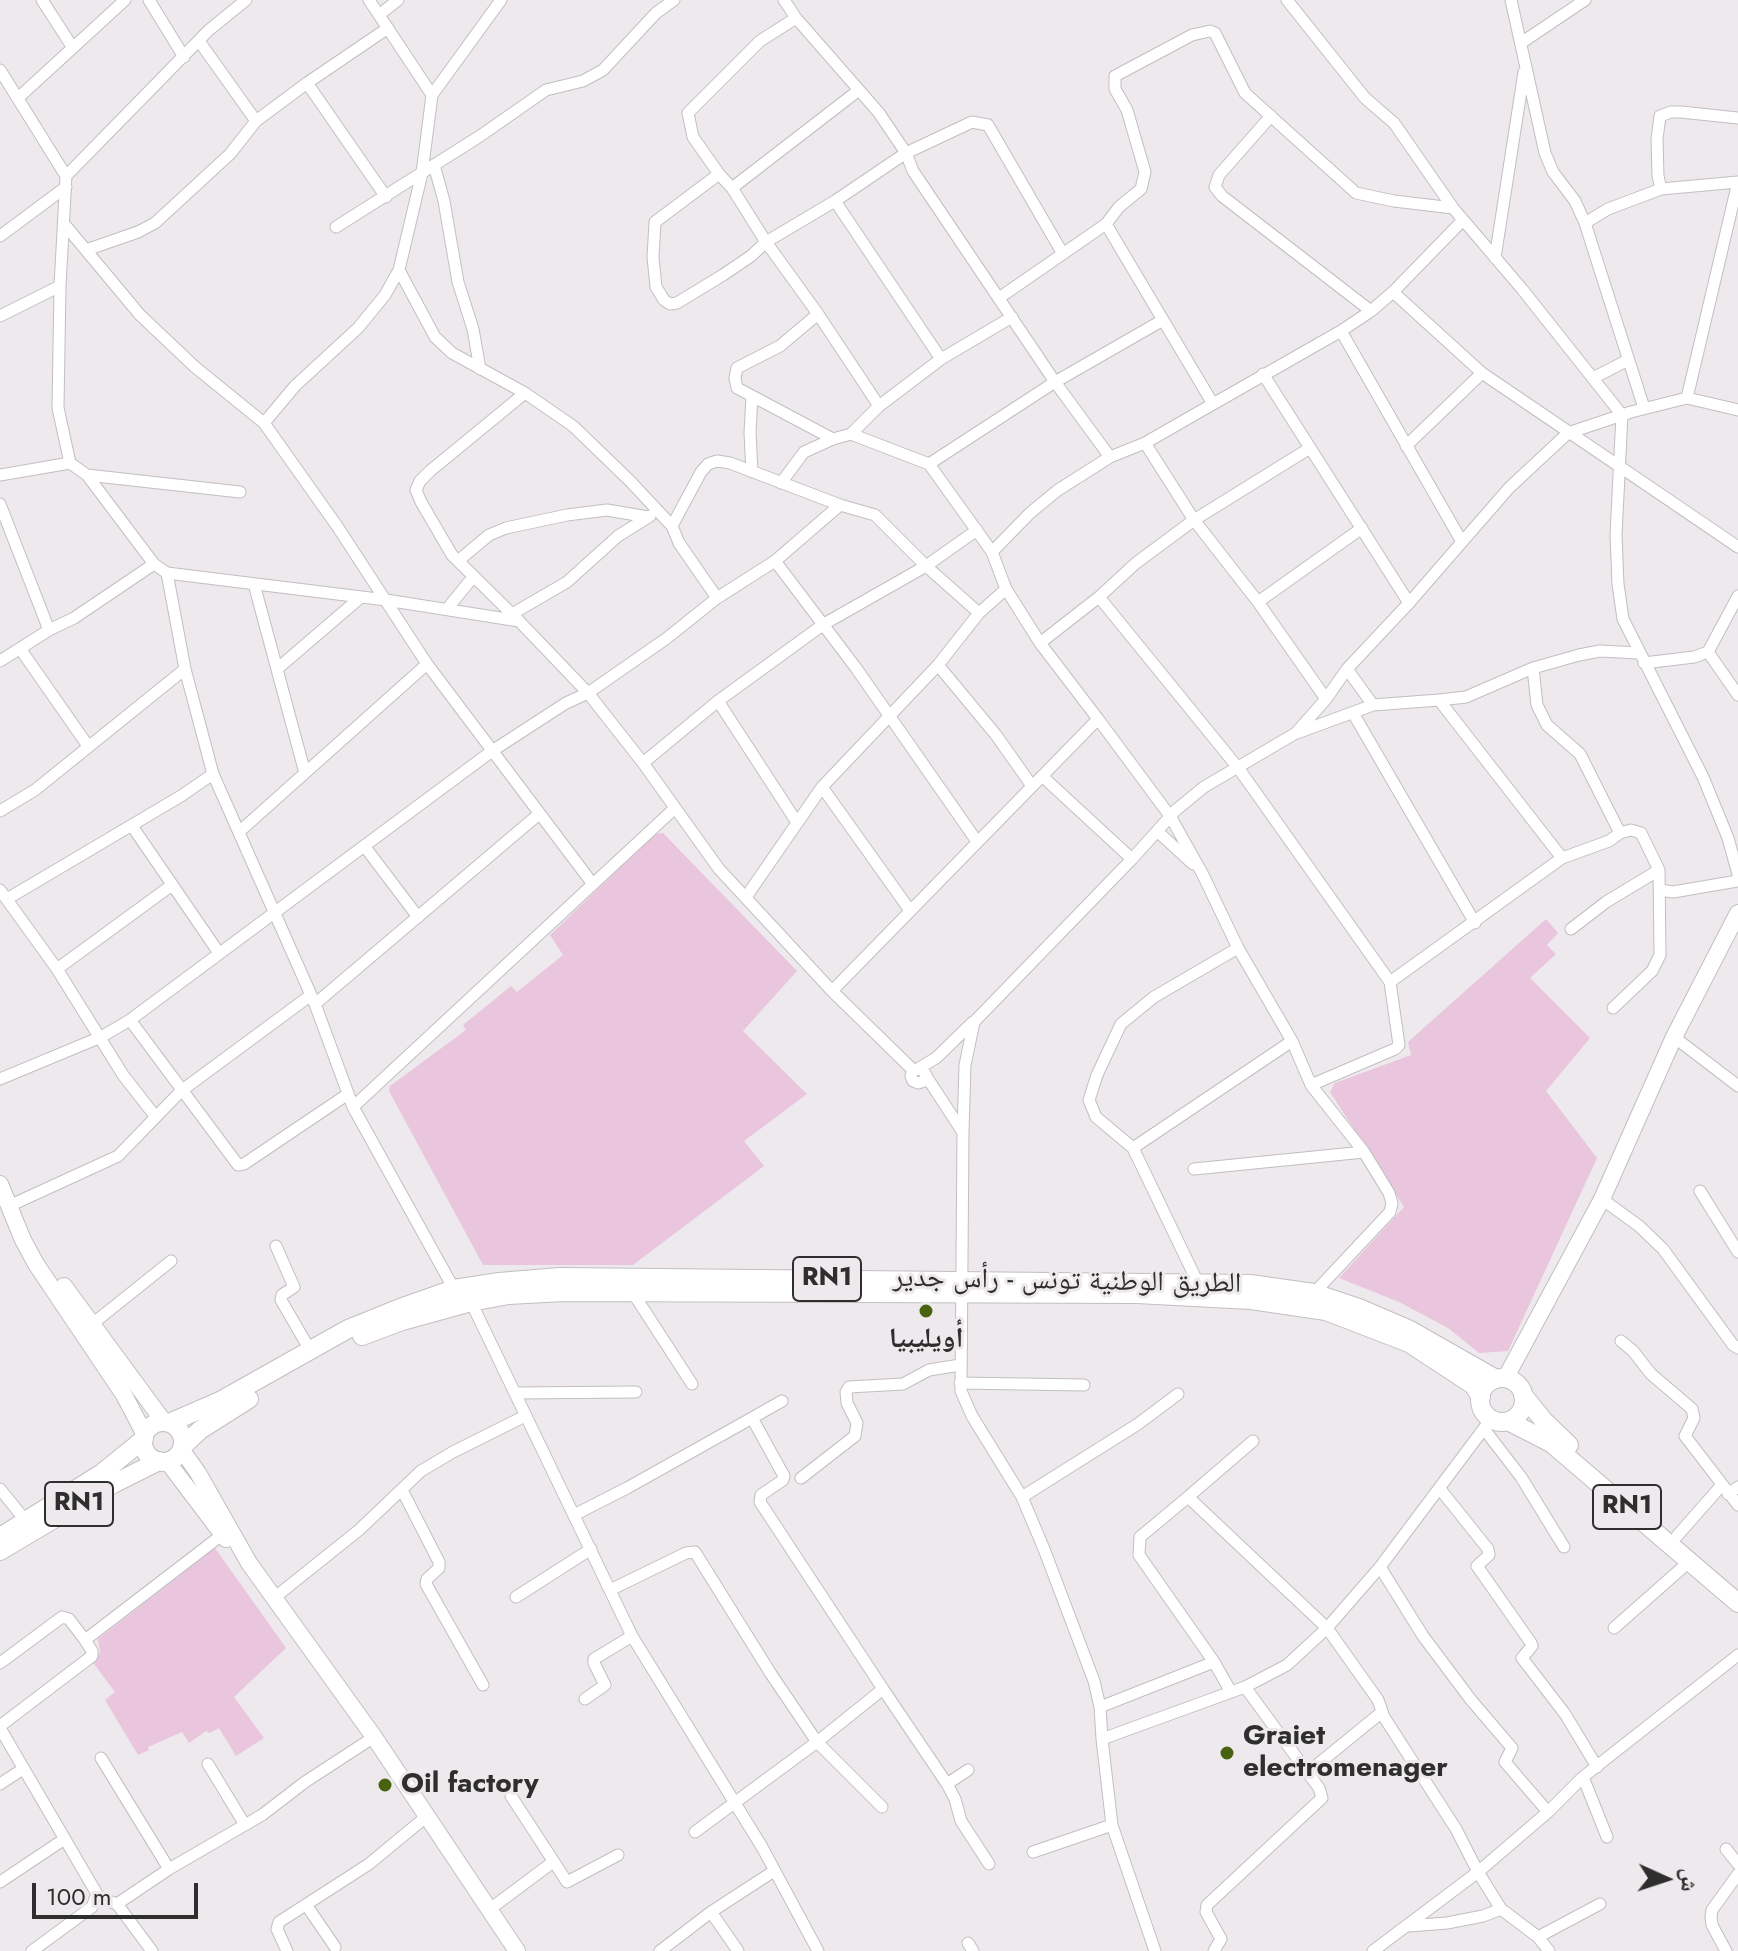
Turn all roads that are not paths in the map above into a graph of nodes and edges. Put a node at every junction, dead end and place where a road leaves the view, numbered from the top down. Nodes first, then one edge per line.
1 (42, 0) edge
2 (125, 0) edge
3 (149, 0) edge
4 (246, 0) edge
5 (369, 0) edge
6 (398, 0) edge
7 (501, 0) edge
8 (674, 0) edge
9 (784, 0) edge
10 (1287, 0) edge
11 (1511, 0) edge
12 (1585, 0) edge
13 (379, 15) junction
14 (796, 18) junction
15 (388, 28) junction
16 (199, 41) junction
17 (1521, 43) junction
18 (73, 48) junction
19 (184, 57) junction
20 (1526, 63) junction
21 (0, 70) edge
22 (307, 83) junction
23 (859, 90) junction
24 (432, 95) junction
25 (18, 98) junction
26 (1271, 116) junction
27 (1738, 118) edge
28 (256, 121) junction
29 (906, 153) junction
30 (434, 165) junction
31 (422, 173) junction
32 (719, 174) junction
33 (66, 182) junction
34 (1738, 182) edge
35 (732, 188) junction
36 (1661, 189) junction
37 (386, 197) junction
38 (835, 201) junction
39 (1453, 208) junction
40 (1463, 220) junction
41 (1585, 223) junction
42 (1106, 224) junction
43 (65, 225) junction
44 (336, 227) dead end
45 (0, 236) edge
46 (766, 242) junction
47 (86, 250) junction
48 (1063, 254) junction
49 (1495, 258) junction
50 (399, 270) junction
51 (60, 286) junction
52 (1393, 292) junction
53 (999, 298) junction
54 (1371, 311) junction
55 (818, 314) junction
56 (0, 316) edge
57 (1012, 317) junction
58 (1163, 320) junction
59 (1341, 331) junction
60 (941, 359) junction
61 (1628, 360) junction
62 (480, 369) junction
63 (1482, 373) junction
64 (1263, 374) junction
65 (1593, 378) junction
66 (1055, 382) junction
67 (525, 393) junction
68 (752, 396) junction
69 (1687, 398) junction
70 (1213, 404) junction
71 (879, 406) junction
72 (1644, 408) junction
73 (1738, 410) edge
74 (1622, 415) junction
75 (264, 423) junction
76 (1568, 433) junction
77 (851, 434) junction
78 (833, 439) junction
79 (1145, 443) junction
80 (1406, 446) junction
81 (1310, 448) junction
82 (1110, 457) junction
83 (70, 463) junction
84 (929, 464) junction
85 (1620, 467) junction
86 (752, 472) junction
87 (0, 475) edge
88 (87, 475) junction
89 (781, 483) junction
90 (240, 492) dead end
91 (0, 504) edge
92 (840, 505) junction
93 (652, 514) junction
94 (1194, 520) junction
95 (672, 526) junction
96 (1362, 528) junction
97 (977, 530) junction
98 (1462, 542) junction
99 (1738, 547) edge
100 (992, 552) junction
101 (458, 561) junction
102 (775, 561) junction
103 (154, 564) junction
104 (926, 566) junction
105 (167, 573) junction
106 (473, 577) junction
107 (254, 584) junction
108 (1006, 589) junction
109 (1738, 596) edge
110 (361, 597) junction
111 (1099, 597) junction
112 (717, 598) junction
113 (386, 600) junction
114 (1258, 602) junction
115 (1409, 603) junction
116 (447, 609) junction
117 (979, 613) junction
118 (516, 618) junction
119 (824, 624) junction
120 (49, 630) junction
121 (1040, 643) junction
122 (21, 650) junction
123 (1708, 652) junction
124 (1642, 658) junction
125 (0, 661) edge
126 (427, 664) junction
127 (938, 665) junction
128 (1533, 668) junction
129 (185, 669) junction
130 (277, 669) junction
131 (1347, 669) junction
132 (588, 693) junction
133 (1738, 695) edge
134 (1326, 699) junction
135 (1439, 700) junction
136 (718, 701) junction
137 (1373, 705) junction
138 (1353, 713) junction
139 (890, 718) junction
140 (1098, 719) junction
141 (1296, 733) junction
142 (88, 746) junction
143 (492, 751) junction
144 (643, 763) junction
145 (1239, 769) junction
146 (305, 773) junction
147 (213, 774) junction
148 (1042, 776) junction
149 (1032, 786) junction
150 (822, 787) junction
151 (675, 808) junction
152 (0, 811) edge
153 (539, 814) junction
154 (1170, 816) junction
155 (796, 821) junction
156 (132, 826) junction
157 (1157, 831) junction
158 (239, 832) junction
159 (1620, 833) junction
160 (976, 840) junction
161 (365, 847) junction
162 (1562, 858) junction
163 (1132, 859) junction
164 (1659, 870) junction
165 (1202, 873) junction
166 (1738, 874) edge
167 (1738, 881) edge
168 (592, 883) junction
169 (172, 885) junction
170 (1660, 890) junction
171 (4, 895) edge
172 (746, 897) junction
173 (909, 909) junction
174 (1738, 913) edge
175 (274, 914) junction
176 (418, 917) junction
177 (1475, 923) junction
178 (1571, 929) dead end
179 (1238, 948) junction
180 (219, 953) junction
181 (57, 969) junction
182 (1390, 982) junction
183 (832, 991) junction
184 (313, 1000) junction
185 (1613, 1008) dead end
186 (130, 1020) junction
187 (974, 1022) junction
188 (101, 1037) junction
189 (1674, 1037) junction
190 (1292, 1041) junction
191 (921, 1075) junction
192 (0, 1079) edge
193 (1311, 1085) junction
194 (1738, 1086) edge
195 (181, 1091) junction
196 (348, 1094) junction
197 (353, 1107) junction
198 (155, 1116) junction
199 (963, 1131) junction
200 (1133, 1148) junction
201 (1364, 1152) junction
202 (1194, 1169) dead end
203 (1700, 1191) dead end
204 (6, 1196) edge
205 (1602, 1199) junction
206 (276, 1246) dead end
207 (1738, 1252) edge
208 (171, 1261) dead end
209 (1198, 1283) junction
210 (964, 1287) junction
211 (454, 1289) junction
212 (633, 1293) junction
213 (1314, 1293) junction
214 (471, 1302) junction
215 (91, 1325) junction
216 (1621, 1341) dead end
217 (1738, 1348) edge
218 (310, 1350) junction
219 (960, 1365) junction
220 (1501, 1379) junction
221 (960, 1383) junction
222 (692, 1384) dead end
223 (1084, 1385) dead end
224 (636, 1392) dead end
225 (515, 1393) junction
226 (1178, 1394) dead end
227 (1523, 1395) junction
228 (1481, 1397) junction
229 (782, 1401) dead end
230 (525, 1416) junction
231 (752, 1418) junction
232 (167, 1422) junction
233 (1494, 1423) junction
234 (144, 1437) junction
235 (1253, 1441) dead end
236 (173, 1454) junction
237 (801, 1478) dead end
238 (0, 1489) edge
239 (1440, 1489) junction
240 (1729, 1489) edge
241 (402, 1490) junction
242 (1022, 1497) junction
243 (1188, 1497) junction
244 (1738, 1505) edge
245 (574, 1515) junction
246 (26, 1521) junction
247 (226, 1532) junction
248 (1677, 1536) junction
249 (0, 1537) edge
250 (1564, 1547) dead end
251 (591, 1549) junction
252 (0, 1551) edge
253 (1690, 1561) junction
254 (1380, 1567) junction
255 (610, 1590) junction
256 (1738, 1590) edge
257 (516, 1597) dead end
258 (274, 1598) junction
259 (1738, 1603) edge
260 (1327, 1628) junction
261 (1614, 1628) dead end
262 (632, 1636) junction
263 (85, 1640) junction
264 (1738, 1655) edge
265 (1214, 1662) junction
266 (0, 1663) edge
267 (483, 1685) dead end
268 (1245, 1687) junction
269 (883, 1689) junction
270 (1231, 1692) junction
271 (585, 1699) dead end
272 (1100, 1707) junction
273 (1382, 1712) junction
274 (0, 1727) edge
275 (374, 1737) junction
276 (1102, 1739) junction
277 (817, 1742) junction
278 (101, 1758) dead end
279 (208, 1764) dead end
280 (1597, 1767) junction
281 (23, 1769) junction
282 (968, 1770) dead end
283 (1307, 1773) junction
284 (1583, 1777) junction
285 (0, 1784) edge
286 (947, 1784) junction
287 (511, 1796) dead end
288 (734, 1802) junction
289 (882, 1807) dead end
290 (1548, 1812) junction
291 (427, 1816) junction
292 (245, 1825) junction
293 (1112, 1825) junction
294 (695, 1832) dead end
295 (1607, 1837) dead end
296 (63, 1840) junction
297 (1726, 1849) dead end
298 (1033, 1852) dead end
299 (618, 1855) dead end
300 (553, 1862) junction
301 (989, 1864) dead end
302 (1738, 1864) edge
303 (169, 1869) junction
304 (774, 1871) junction
305 (1478, 1872) junction
306 (1738, 1874) edge
307 (0, 1882) edge
308 (97, 1897) junction
309 (117, 1904) junction
310 (1600, 1904) dead end
311 (307, 1906) junction
312 (490, 1909) junction
313 (1501, 1909) junction
314 (711, 1912) junction
315 (1408, 1926) junction
316 (1538, 1937) junction
317 (335, 1947) dead end
318 (150, 1950) edge
319 (32, 1951) edge
320 (287, 1951) edge
321 (517, 1951) edge
322 (660, 1951) edge
323 (738, 1951) edge
324 (818, 1951) edge
325 (1155, 1951) edge
326 (1214, 1951) edge
327 (1373, 1951) edge
328 (1549, 1951) edge
329 (1726, 1951) edge

1 - 18 street
2 - 18 street
3 - 19 street
4 - 16 street
5 - 13 street
6 - 13 street
7 - 24 street
8 - 30 street
9 - 14 street
10 - 39 street
11 - 17 street
12 - 17 street
13 - 15 street
14 - 23 street
14 - 32 street
15 - 22 street
15 - 24 street
16 - 19 street
16 - 28 street
17 - 20 street
18 - 25 street
19 - 33 street
20 - 41 street
20 - 49 street
21 - 25 street
22 - 28 street
22 - 37 street
23 - 29 street
23 - 35 street
24 - 31 street
25 - 33 street
26 - 39 street
26 - 42 street
26 - 54 street
27 - 36 street
28 - 47 street
29 - 38 street
29 - 48 street
29 - 53 street
30 - 31 street
30 - 62 street
31 - 37 street
31 - 50 street
32 - 35 street
32 - 46 street
33 - 43 street
33 - 45 street
34 - 36 street
34 - 69 street
35 - 46 street
36 - 41 street
37 - 44 street
38 - 46 street
38 - 60 street
39 - 40 street
40 - 49 street
40 - 52 street
41 - 61 street
42 - 48 street
42 - 58 street
43 - 47 street
43 - 51 street
46 - 55 street
47 - 75 street
48 - 53 street
49 - 65 street
50 - 62 street
50 - 75 street
51 - 56 street
51 - 83 street
52 - 54 street
52 - 63 street
53 - 57 street
54 - 59 street
55 - 68 street
55 - 71 street
57 - 60 street
57 - 66 street
58 - 66 street
58 - 70 street
59 - 64 street
59 - 80 street
60 - 71 street
61 - 65 street
61 - 72 street
62 - 67 street
63 - 76 street
63 - 80 street
64 - 70 street
64 - 81 street
65 - 74 street
66 - 82 street
66 - 84 street
67 - 93 street
67 - 101 street
68 - 78 street
68 - 86 street
69 - 72 street
69 - 73 street
70 - 79 street
71 - 77 street
72 - 74 street
74 - 76 street
74 - 85 street
75 - 113 street
76 - 85 street
76 - 98 street
77 - 78 street
77 - 84 street
78 - 89 street
79 - 82 street
79 - 94 street
80 - 98 street
81 - 94 street
81 - 96 street
82 - 100 street
83 - 87 street
83 - 88 street
84 - 97 street
85 - 99 street
85 - 124 street
86 - 89 street
86 - 95 street
88 - 90 street
88 - 103 street
89 - 92 street
91 - 120 street
92 - 102 street
92 - 104 street
93 - 95 street
93 - 101 street
93 - 118 street
94 - 111 street
94 - 114 street
95 - 112 street
96 - 114 street
96 - 115 street
97 - 100 street
97 - 104 street
98 - 115 street
100 - 108 street
101 - 106 street
102 - 112 street
102 - 119 street
103 - 105 street
103 - 120 street
104 - 117 street
104 - 119 street
105 - 107 street
105 - 129 street
106 - 116 street
106 - 118 street
107 - 110 street
107 - 130 street
108 - 117 street
108 - 121 street
109 - 123 street
110 - 113 street
110 - 130 street
111 - 121 street
111 - 145 street
112 - 132 street
113 - 116 street
113 - 126 street
114 - 134 street
115 - 131 street
116 - 118 street
117 - 127 street
118 - 132 street
119 - 136 street
119 - 139 street
120 - 122 street
121 - 140 street
122 - 125 street
122 - 142 street
123 - 124 street
123 - 133 street
124 - 128 street
124 - 166 street
126 - 143 street
126 - 146 street
127 - 139 street
127 - 149 street
128 - 135 street
128 - 159 street
129 - 142 street
129 - 147 street
130 - 146 street
131 - 134 street
131 - 137 street
132 - 143 street
132 - 144 street
134 - 141 street
135 - 137 street
135 - 162 street
136 - 144 street
136 - 155 street
137 - 138 street
138 - 141 street
138 - 177 street
139 - 150 street
139 - 160 street
140 - 148 street
140 - 154 street
141 - 145 street
142 - 152 street
143 - 153 street
143 - 161 street
144 - 151 street
145 - 154 street
145 - 182 street
146 - 158 street
147 - 156 street
147 - 158 street
148 - 149 street
148 - 163 street
149 - 160 street
150 - 155 street
150 - 173 street
151 - 168 street
151 - 172 street
153 - 168 street
153 - 176 street
154 - 157 street
154 - 165 street
155 - 172 street
156 - 169 street
156 - 171 street
157 - 163 street
157 - 165 street
158 - 175 street
159 - 162 street
159 - 164 street
160 - 173 street
161 - 175 street
161 - 176 street
162 - 177 street
163 - 187 street
164 - 170 street
164 - 178 street
165 - 179 street
167 - 170 street
168 - 197 street
169 - 180 street
169 - 181 street
170 - 185 street
171 - 181 street
172 - 183 street
173 - 183 street
174 - 189 street
175 - 180 street
175 - 184 street
176 - 184 street
177 - 182 street
179 - 190 street
179 - 200 street
180 - 186 street
181 - 188 street
182 - 193 street
183 - 191 street
184 - 195 street
184 - 196 street
186 - 188 street
186 - 195 street
187 - 191 street
187 - 199 street
188 - 192 street
188 - 198 street
189 - 194 street
189 - 205 street
190 - 193 street
190 - 200 street
191 - 199 street
193 - 201 street
195 - 196 street
195 - 198 street
196 - 197 street
197 - 211 street
198 - 204 street
199 - 210 street
200 - 209 street
201 - 202 street
201 - 213 street
203 - 207 street
204 - 215 street
204 - 234 street
205 - 217 street
205 - 220 street
206 - 218 street
208 - 215 street
209 - 210 main road, الطريق الوطنية تونس - رأس جدير / RN1
209 - 213 main road, الطريق الوطنية تونس - رأس جدير / RN1
210 - 211 main road, الطريق الوطنية تونس - رأس جدير / RN1
210 - 212 main road, الطريق الوطنية تونس - رأس جدير / RN1
210 - 219 street
210 - 228 main road, الطريق الوطنية تونس - رأس جدير / RN1
211 - 218 main road, الطريق الوطنية تونس - رأس جدير / RN1
212 - 214 main road, الطريق الوطنية تونس - رأس جدير / RN1
212 - 222 street
213 - 220 main road, الطريق الوطنية تونس - رأس جدير / RN1
214 - 225 street
214 - 236 main road, الطريق الوطنية تونس - رأس جدير / RN1
215 - 232 street
216 - 240 street
218 - 232 main road, الطريق الوطنية تونس - رأس جدير / RN1
219 - 221 street
219 - 237 street
220 - 227 main road, RN1
220 - 228 main road
221 - 223 street
221 - 242 street
224 - 225 street
225 - 230 street
226 - 242 street
227 - 233 main road
227 - 248 main road, RN1
228 - 233 main road, RN1
229 - 231 street
230 - 241 street
230 - 245 street
231 - 245 street
231 - 269 street
232 - 234 main road, RN1
232 - 236 main road
233 - 239 street
233 - 250 street
233 - 253 main road, RN1
234 - 236 main road
234 - 246 main road, RN1
235 - 243 street
236 - 247 street
236 - 252 main road, الطريق الوطنية تونس - رأس جدير / RN1
238 - 246 street
239 - 254 street
239 - 280 street
240 - 244 street
240 - 248 street
241 - 258 street
241 - 267 street
242 - 272 street
243 - 260 street
243 - 265 street
245 - 251 street
246 - 249 main road, RN1
247 - 258 street
247 - 263 street
248 - 256 main road, RN1
251 - 255 street
251 - 257 street
253 - 259 main road, RN1
253 - 261 street
254 - 260 street
254 - 290 street
255 - 262 street
255 - 277 street
258 - 275 street
260 - 268 street
260 - 273 street
262 - 271 street
262 - 288 street
263 - 266 street
263 - 274 street
264 - 280 street
265 - 270 street
265 - 272 street
268 - 270 street
268 - 283 street
269 - 277 street
269 - 286 street
270 - 276 street
272 - 276 street
273 - 283 street
273 - 305 street
274 - 281 street
275 - 291 street
275 - 292 street
276 - 293 street
277 - 288 street
277 - 289 street
278 - 303 street
279 - 292 street
280 - 284 street
281 - 285 street
281 - 296 street
282 - 286 street
283 - 326 street
284 - 290 street
284 - 295 street
286 - 301 street
287 - 300 street
288 - 294 street
288 - 304 street
290 - 305 street
291 - 311 street
291 - 312 street
292 - 303 street
293 - 298 street
293 - 325 street
296 - 307 street
296 - 308 street
297 - 302 street
299 - 300 street
300 - 312 street
303 - 309 street
304 - 314 street
304 - 324 street
305 - 313 street
305 - 315 street
306 - 329 street
308 - 309 street
308 - 319 street
309 - 318 street
310 - 316 street
311 - 317 street
311 - 320 street
312 - 321 street
313 - 315 street
313 - 316 street
314 - 322 street
314 - 323 street
315 - 327 street
316 - 328 street

